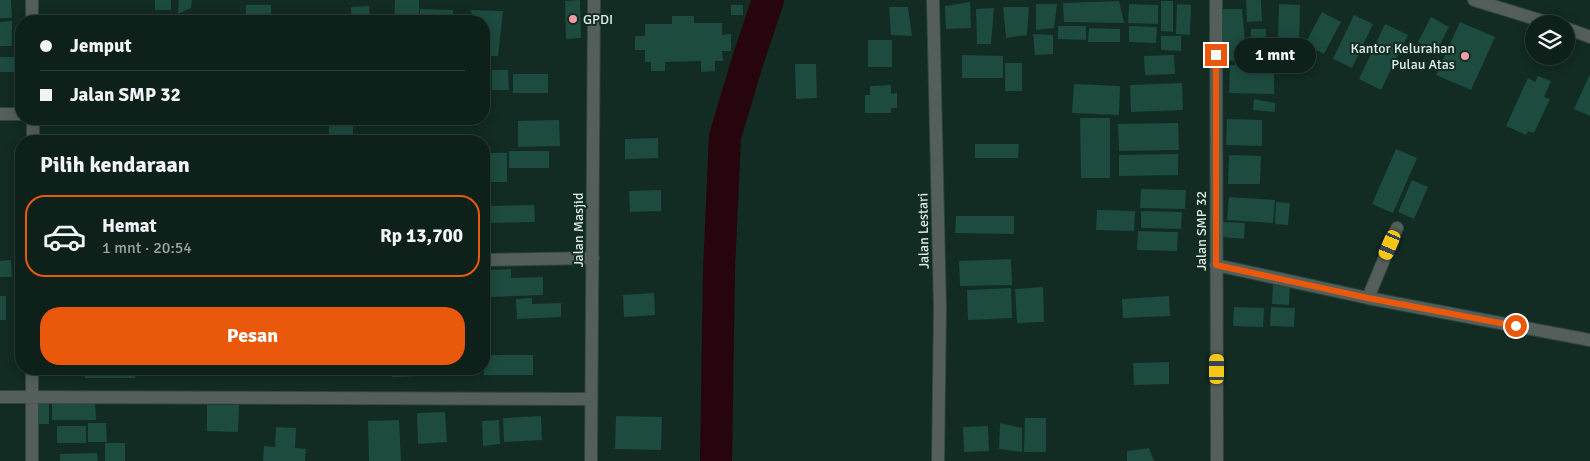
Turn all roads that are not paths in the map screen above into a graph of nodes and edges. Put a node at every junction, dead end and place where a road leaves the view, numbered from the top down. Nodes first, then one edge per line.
1 (32, 0) edge
2 (594, 0) edge
3 (933, 0) edge
4 (1216, 0) edge
5 (1474, 0) edge
6 (32, 15) edge
7 (1525, 16) edge
8 (1575, 31) edge
9 (1590, 37) edge
10 (0, 114) edge
11 (15, 114) edge
12 (1397, 228) dead end
13 (593, 258) junction
14 (490, 260) edge
15 (1216, 265) junction
16 (1368, 298) junction
17 (1590, 340) edge
18 (32, 375) edge
19 (0, 398) edge
20 (32, 398) junction
21 (591, 399) junction
22 (32, 461) edge
23 (591, 461) edge
24 (938, 461) edge
25 (1217, 461) edge

1 - 6 street
2 - 13 street, Jalan Masjid
3 - 24 street, Jalan Lestari
4 - 15 street, Jalan SMP 32
5 - 7 street
8 - 9 street
10 - 11 street
12 - 16 street
13 - 14 street
13 - 21 street, Jalan Masjid
15 - 16 street
15 - 25 street, Jalan SMP 32
16 - 17 street
18 - 20 street
19 - 20 street
20 - 21 street
20 - 22 street
21 - 23 street, Jalan Masjid

